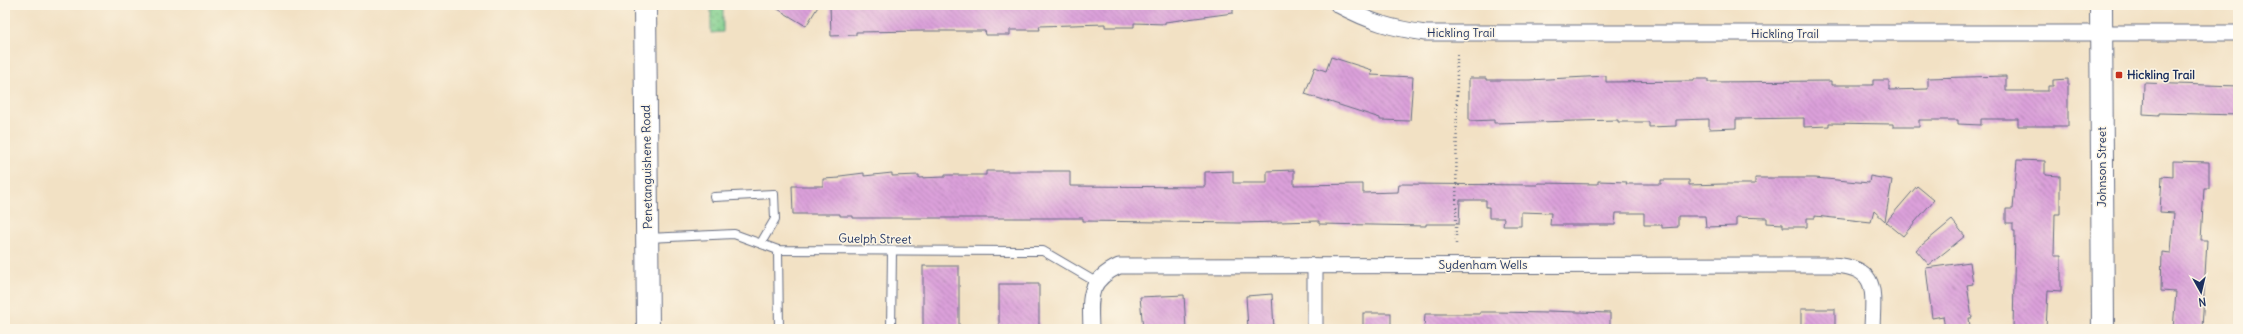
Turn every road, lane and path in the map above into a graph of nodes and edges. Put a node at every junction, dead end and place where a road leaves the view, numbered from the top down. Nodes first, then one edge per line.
1 (645, 5) edge
2 (1338, 5) edge
3 (2101, 5) edge
4 (2238, 33) edge
5 (2101, 34) junction
6 (1457, 55) dead end
7 (714, 197) dead end
8 (647, 238) junction
9 (761, 243) junction
10 (1456, 244) dead end
11 (778, 250) junction
12 (892, 251) junction
13 (1315, 266) junction
14 (1096, 282) junction
15 (648, 329) edge
16 (779, 329) edge
17 (891, 329) edge
18 (1091, 329) edge
19 (1315, 329) edge
20 (1872, 329) edge
21 (2102, 329) edge

1 - 8 main road, Penetanguishene Road
2 - 5 street, Hickling Trail
3 - 5 main road, Johnson Street
4 - 5 street, Hickling Trail
5 - 21 main road, Johnson Street
6 - 10 path
7 - 9 lane
8 - 9 lane, Guelph Street
8 - 15 main road, Penetanguishene Road
9 - 11 lane, Guelph Street
11 - 12 lane, Guelph Street
11 - 16 lane
12 - 14 lane, Guelph Street
12 - 17 lane
13 - 14 street, Sydenham Wells
13 - 19 street
13 - 20 street, Sydenham Wells
14 - 18 street

